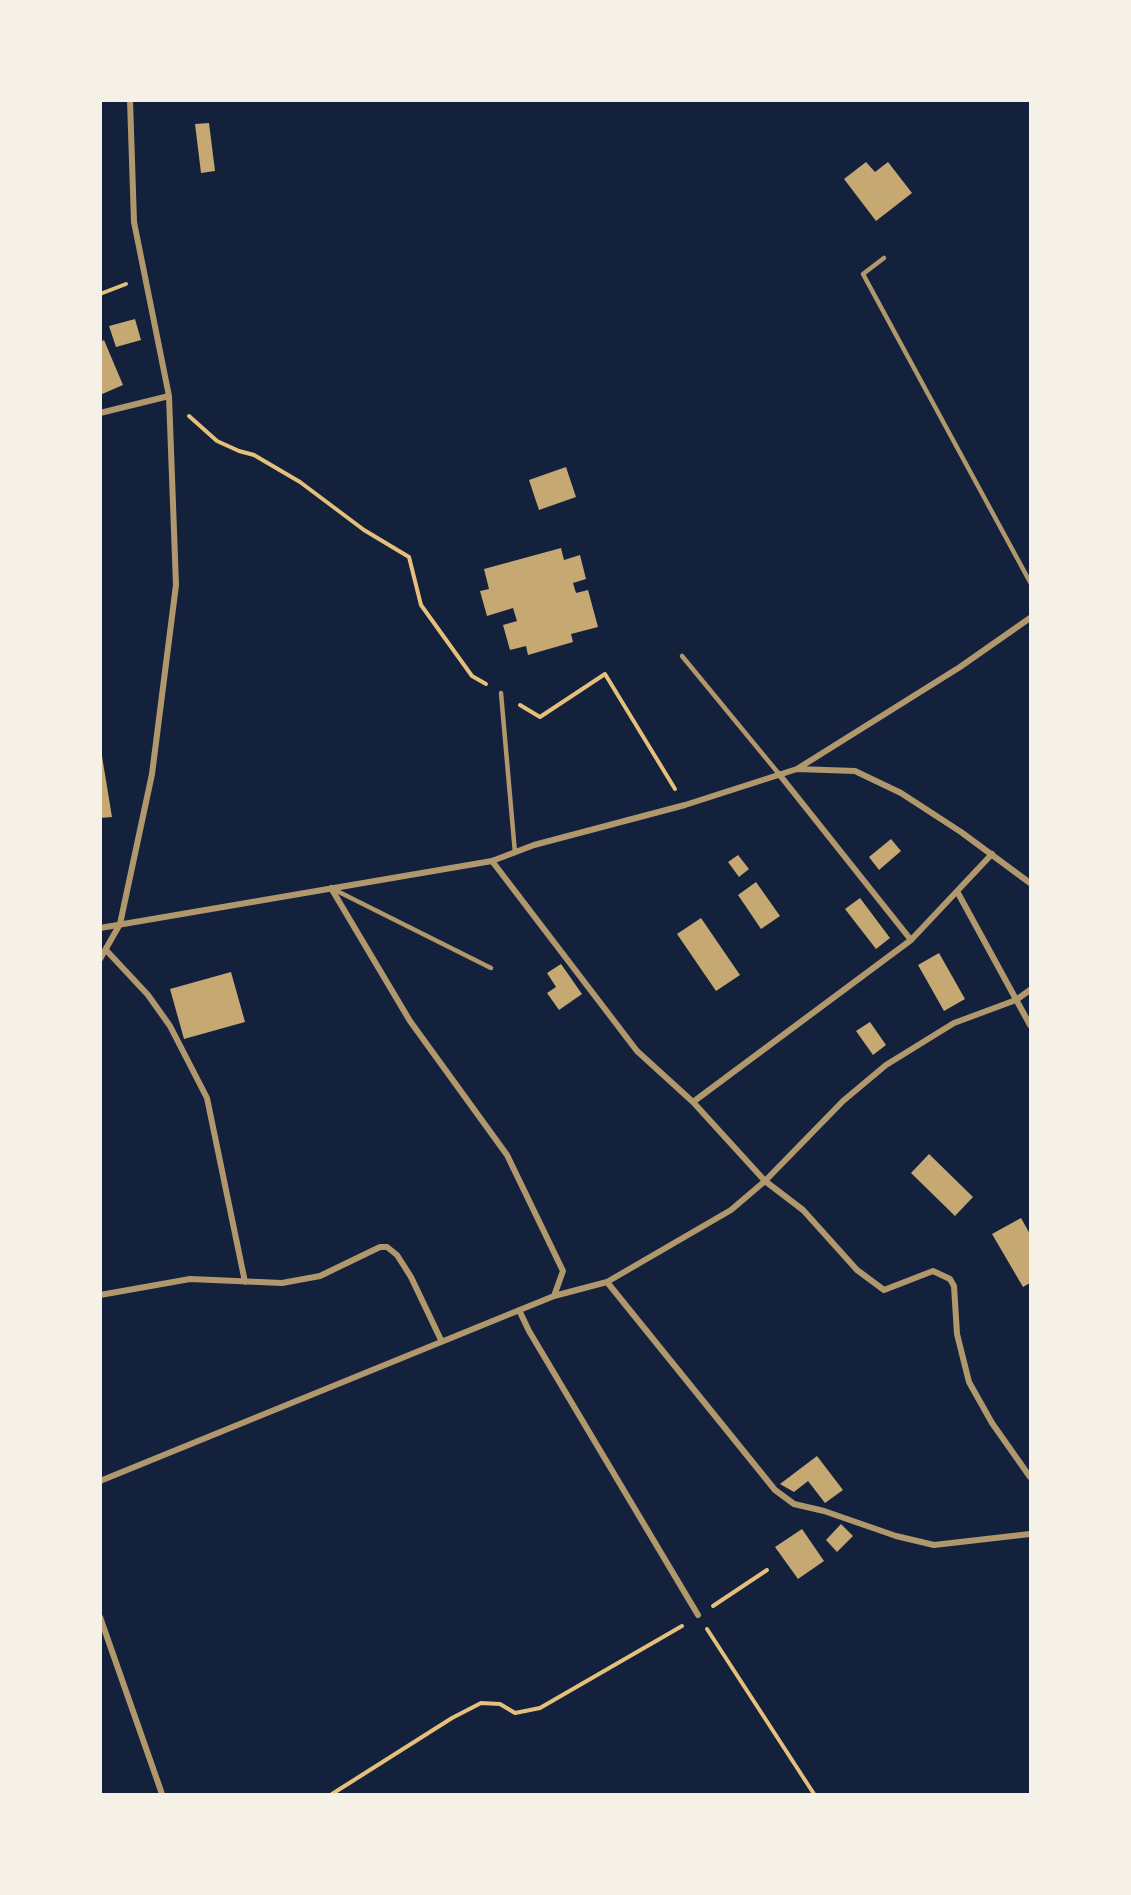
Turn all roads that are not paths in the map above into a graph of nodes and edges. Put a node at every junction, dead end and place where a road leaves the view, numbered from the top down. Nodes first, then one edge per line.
1 (130, 100) edge
2 (884, 258) dead end
3 (169, 396) junction
4 (100, 413) edge
5 (1030, 582) edge
6 (1030, 618) edge
7 (682, 656) dead end
8 (501, 693) road end
9 (797, 768) junction
10 (779, 774) junction
11 (514, 853) junction
12 (992, 854) junction
13 (492, 861) junction
14 (1030, 883) edge
15 (331, 888) junction
16 (958, 893) junction
17 (120, 924) junction
18 (100, 928) edge
19 (911, 940) junction
20 (106, 950) junction
21 (100, 959) edge
22 (491, 968) dead end
23 (1030, 990) edge
24 (1016, 1000) junction
25 (1030, 1025) edge
26 (693, 1102) junction
27 (765, 1181) junction
28 (246, 1282) junction
29 (608, 1282) junction
30 (100, 1295) edge
31 (554, 1296) junction
32 (519, 1310) junction
33 (441, 1340) junction
34 (1030, 1477) edge
35 (100, 1482) edge
36 (1030, 1534) edge
37 (698, 1615) road end
38 (100, 1617) edge
39 (162, 1794) edge

1 - 3 street
2 - 5 lane
3 - 4 street
3 - 17 street
6 - 9 street
7 - 10 lane
8 - 11 lane
9 - 10 street
9 - 12 street
10 - 11 street
10 - 19 street
11 - 13 street
12 - 14 street
12 - 16 street
13 - 15 street
13 - 26 street
15 - 17 street
15 - 22 lane
15 - 31 street
16 - 19 street
16 - 24 street
17 - 18 street
17 - 20 street
19 - 26 street
20 - 21 street
20 - 28 street
23 - 24 street
24 - 25 street
24 - 27 street
26 - 27 street
27 - 29 street
27 - 34 street
28 - 30 street
28 - 33 street
29 - 31 street
29 - 36 street
31 - 32 street
32 - 33 street
32 - 37 street
33 - 35 street
38 - 39 street

